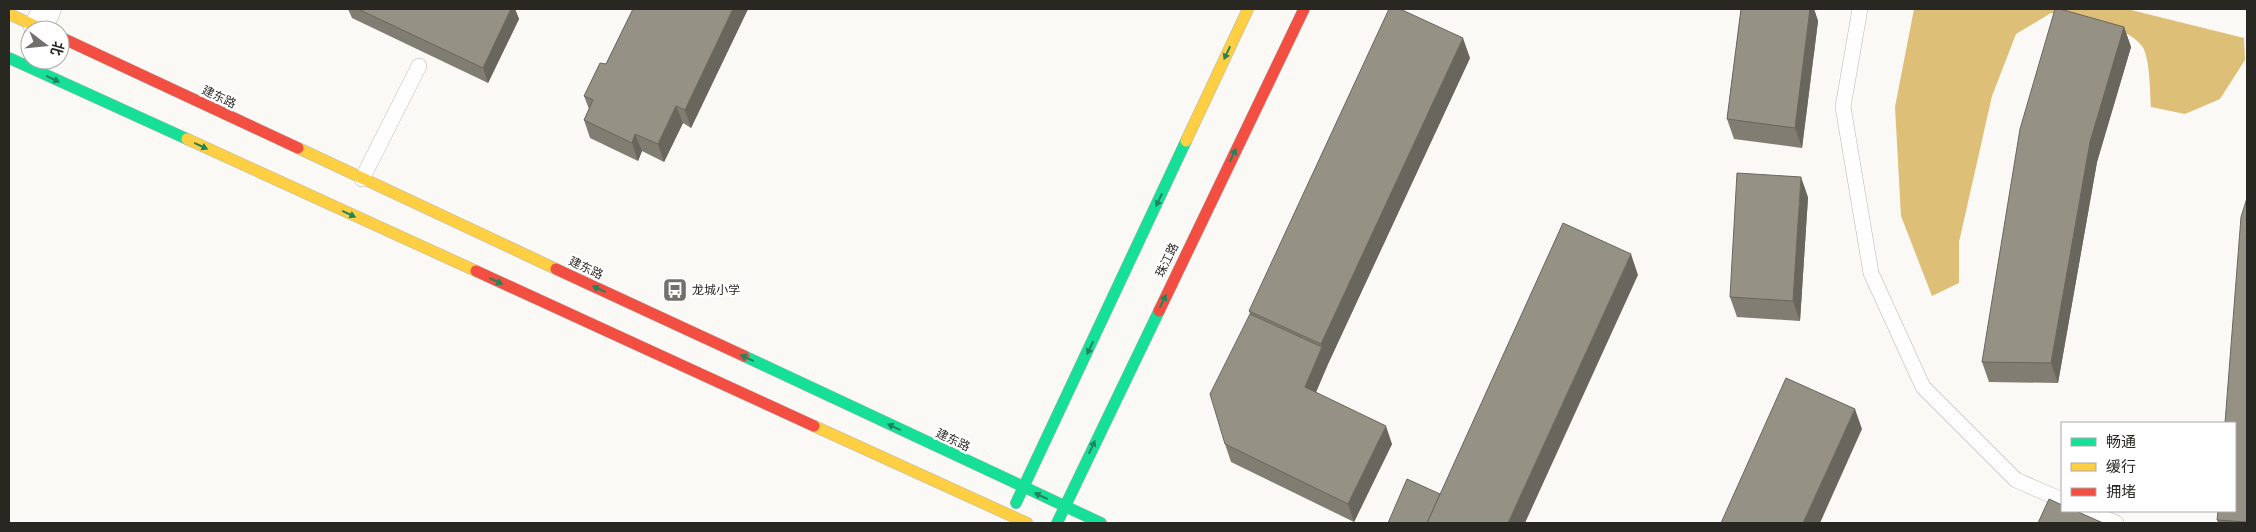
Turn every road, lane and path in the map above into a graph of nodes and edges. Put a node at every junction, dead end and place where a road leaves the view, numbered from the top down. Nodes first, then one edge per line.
1 (1248, 9) edge
2 (1304, 9) edge
3 (1860, 9) edge
4 (9, 14) edge
5 (28, 20) edge
6 (70, 37) edge
7 (9, 58) edge
8 (419, 66) dead end
9 (362, 179) junction
10 (1024, 488) junction
11 (2061, 500) edge
12 (1064, 507) junction
13 (2089, 512) edge
14 (1008, 520) edge
15 (1027, 523) edge
16 (1057, 523) edge
17 (1101, 523) edge
18 (2116, 523) edge

1 -> 10 street
12 -> 2 street, 珠江路
3 - 11 lane
4 - 5 street, 建东路
6 - 9 street, 建东路
7 -> 14 street
8 - 9 lane
10 -> 9 street, 建东路
12 -> 10 street, 建东路
10 - 14 street
12 - 16 street, 珠江路
12 - 17 street, 建东路
13 - 18 lane
14 - 15 street

